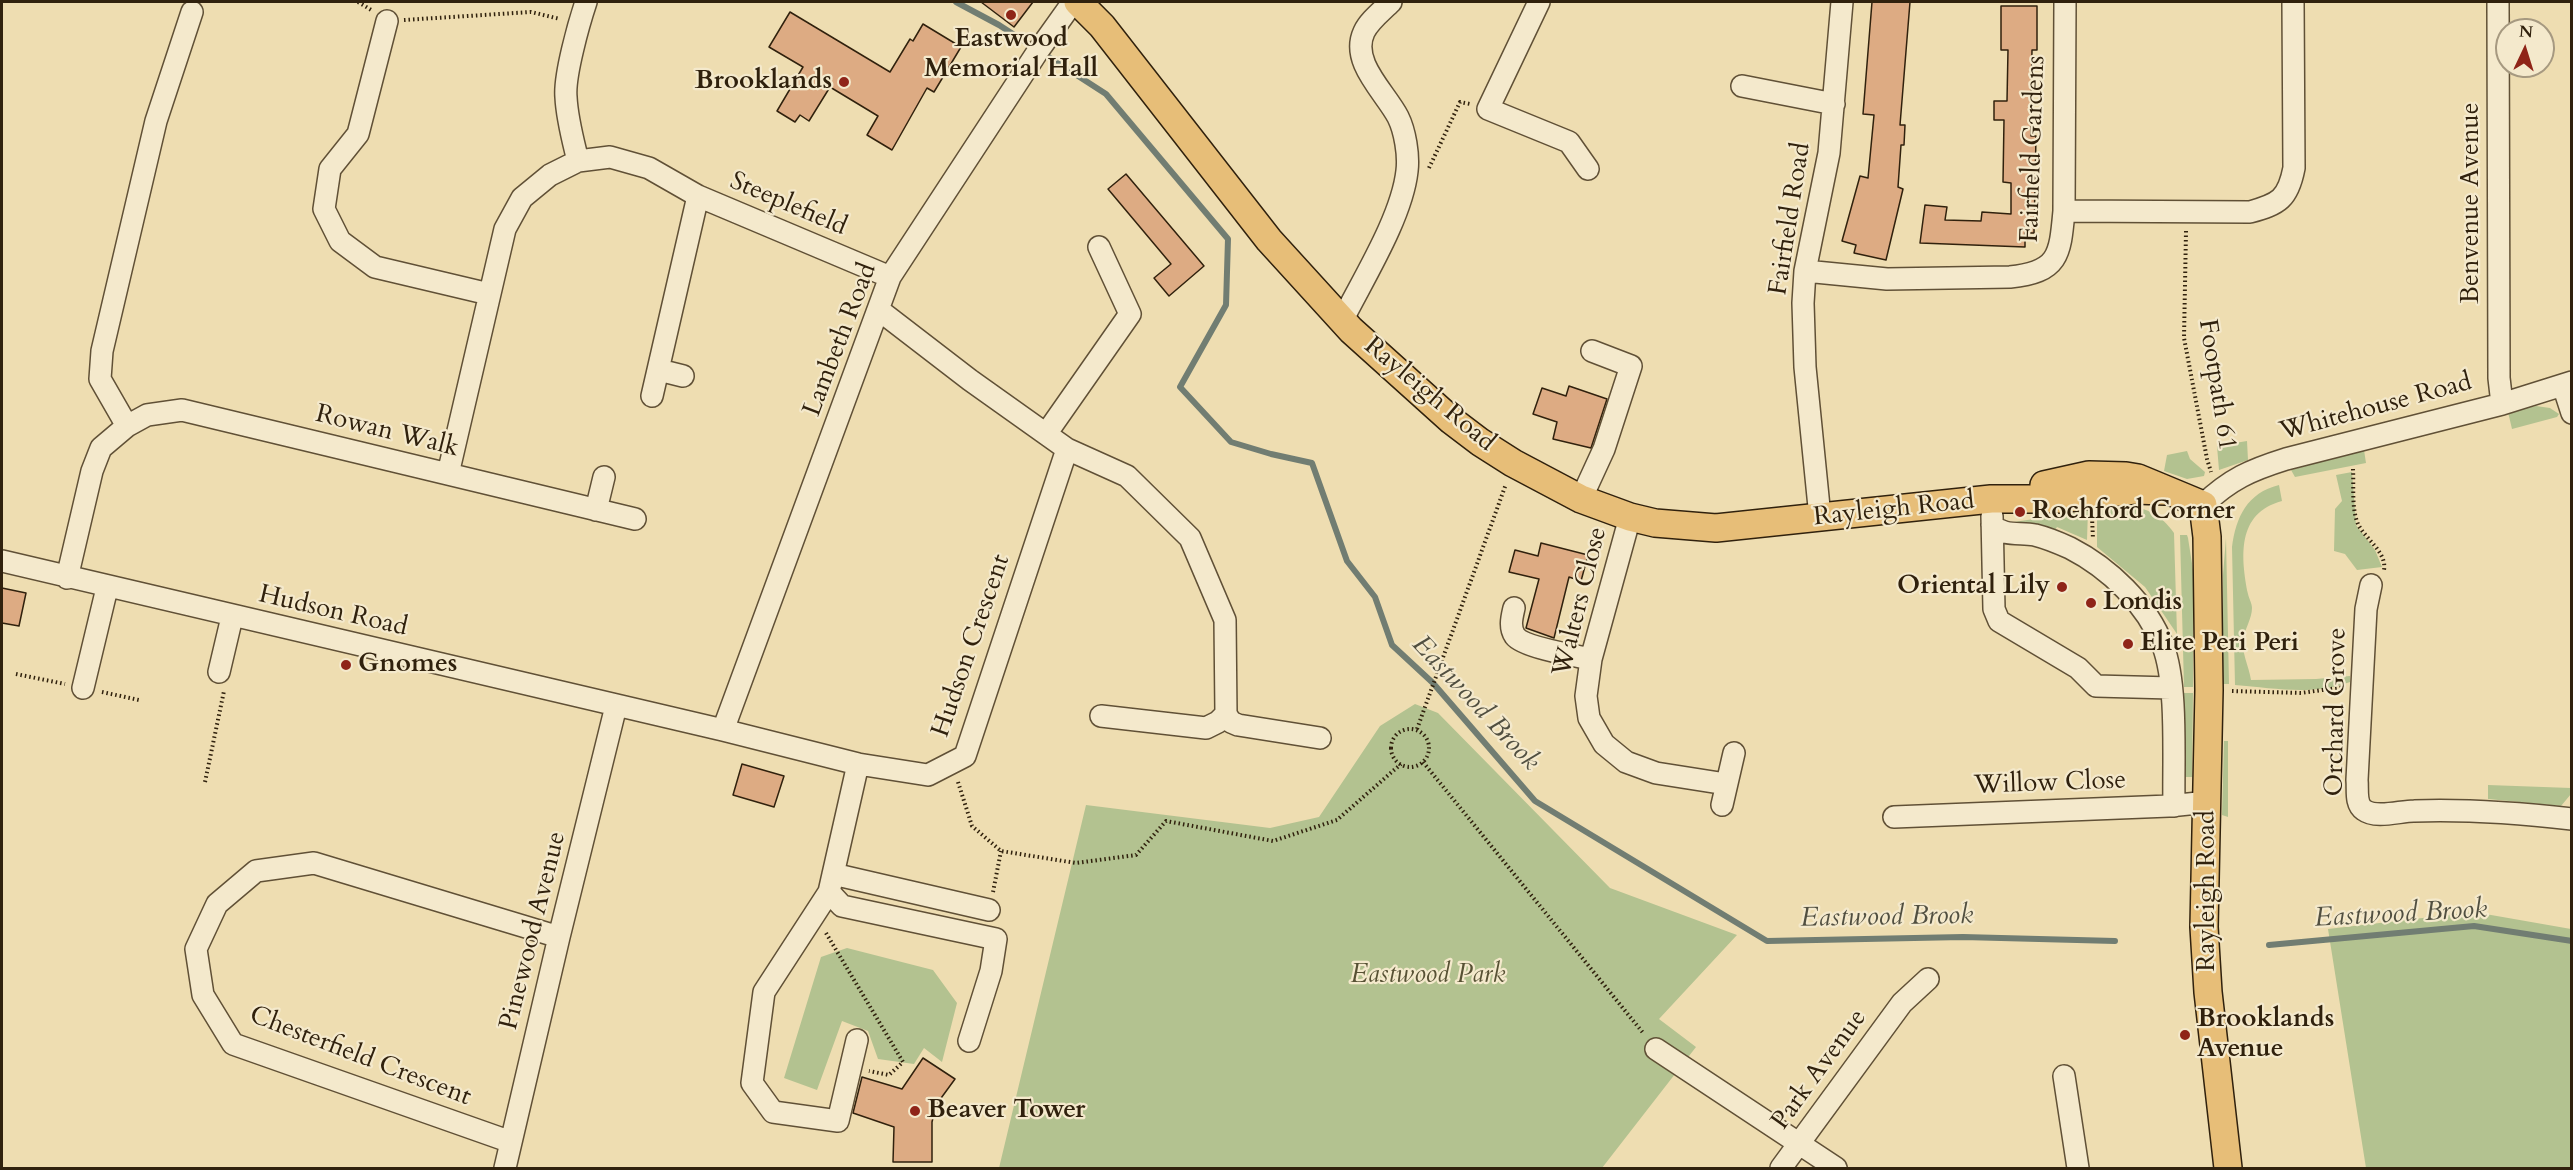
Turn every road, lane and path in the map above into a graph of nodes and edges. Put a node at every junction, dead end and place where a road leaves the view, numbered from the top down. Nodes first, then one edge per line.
1 (358, 2) edge
2 (586, 2) edge
3 (1073, 2) edge
4 (1078, 2) edge
5 (1391, 2) edge
6 (1539, 2) edge
7 (1842, 2) edge
8 (2065, 2) edge
9 (2293, 2) edge
10 (2499, 2) edge
11 (192, 12) dead end
12 (387, 21) junction
13 (579, 23) junction
14 (1742, 86) dead end
15 (1834, 105) junction
16 (578, 161) junction
17 (1588, 169) dead end
18 (698, 196) junction
19 (2064, 211) junction
20 (2186, 213) junction
21 (1099, 247) dead end
22 (1806, 271) junction
23 (890, 277) junction
24 (489, 294) junction
25 (879, 310) junction
26 (1342, 321) junction
27 (1593, 351) dead end
28 (659, 370) junction
29 (683, 376) dead end
30 (2567, 384) edge
31 (652, 396) dead end
32 (2502, 404) junction
33 (2571, 413) edge
34 (128, 426) junction
35 (1046, 434) junction
36 (1067, 449) junction
37 (1513, 463) junction
38 (2353, 469) dead end
39 (448, 474) junction
40 (604, 477) dead end
41 (2211, 497) junction
42 (1581, 499) junction
43 (2092, 507) dead end
44 (596, 510) junction
45 (1992, 512) junction
46 (1630, 517) junction
47 (1820, 518) junction
48 (635, 519) dead end
49 (2093, 546) dead end
50 (2, 561) edge
51 (67, 578) junction
52 (2371, 585) joint
53 (107, 588) junction
54 (1514, 608) dead end
55 (232, 617) junction
56 (1591, 659) junction
57 (219, 672) joint
58 (2362, 686) junction
59 (83, 688) dead end
60 (2171, 688) junction
61 (2232, 691) dead end
62 (616, 706) junction
63 (1226, 714) junction
64 (1101, 716) dead end
65 (1417, 729) junction
66 (723, 730) junction
67 (1320, 738) dead end
68 (1734, 753) dead end
69 (1423, 762) junction
70 (951, 763) junction
71 (858, 764) junction
72 (1401, 764) junction
73 (205, 782) dead end
74 (1726, 784) junction
75 (2208, 802) junction
76 (1722, 805) dead end
77 (2174, 806) junction
78 (1893, 817) dead end
79 (2571, 819) edge
80 (831, 883) junction
81 (989, 910) dead end
82 (815, 914) junction
83 (559, 937) junction
84 (1928, 979) dead end
85 (857, 1040) dead end
86 (969, 1041) dead end
87 (1656, 1049) joint
88 (851, 1066) junction
89 (2064, 1076) dead end
90 (511, 1142) junction
91 (1798, 1144) junction
92 (505, 1168) edge
93 (1781, 1168) edge
94 (1836, 1168) edge
95 (2078, 1168) edge
96 (2228, 1168) edge

1 - 12 path
2 - 13 street
3 - 23 street, Lambeth Road
4 - 26 main road, Rayleigh Road
5 - 26 street
6 - 17 street
7 - 15 street, Fairfield Road
8 - 19 street, Fairfield Gardens
9 - 20 street
10 - 32 street, Benvenue Avenue
11 - 34 street
12 - 13 path
12 - 24 street
13 - 16 street
14 - 15 street
15 - 22 street, Fairfield Road
16 - 18 street, Steeplefield
16 - 24 street, Steeplefield
18 - 23 street, Steeplefield
18 - 28 street, Steeplefield
19 - 20 street
19 - 22 street, Fairfield Gardens
20 - 41 path, Footpath 61
21 - 35 street
22 - 47 street, Fairfield Road
23 - 25 street, Lambeth Road
24 - 39 street, Steeplefield
25 - 35 street
25 - 66 street, Lambeth Road
26 - 37 main road, Rayleigh Road
27 - 42 street
28 - 29 street
28 - 31 street, Steeplefield
30 - 32 street, Whitehouse Road
30 - 33 street
32 - 41 street, Whitehouse Road
34 - 39 street, Rowan Walk
34 - 51 street, Rowan Walk
35 - 36 street
36 - 63 street
36 - 70 street, Hudson Crescent
37 - 42 main road, Rayleigh Road
37 - 65 path
38 - 52 path
39 - 44 street, Rowan Walk
40 - 44 street
41 - 45 main road, Rayleigh Road
41 - 75 main road, Rayleigh Road
42 - 46 main road, Rayleigh Road
43 - 49 path
44 - 48 street, Rowan Walk
45 - 47 main road, Rayleigh Road
45 - 60 street
45 - 60 street
46 - 47 main road, Rayleigh Road
46 - 56 street, Walters Close
50 - 51 street, Hudson Road
51 - 53 street, Hudson Road
52 - 58 street, Orchard Grove
53 - 55 street, Hudson Road
53 - 59 street
54 - 56 street
55 - 57 street
55 - 62 street, Hudson Road
56 - 74 street, Walters Close
57 - 73 path
58 - 61 path
58 - 79 street, Orchard Grove
60 - 77 street
62 - 66 street, Hudson Road
62 - 83 street, Pinewood Avenue
63 - 64 street
63 - 67 street
65 - 69 path
65 - 72 path
66 - 71 street, Hudson Crescent
68 - 74 street
69 - 72 path
69 - 87 path
70 - 71 street, Hudson Crescent
70 - 72 path
71 - 80 street
74 - 76 street
75 - 77 street, Willow Close
75 - 96 main road, Rayleigh Road
77 - 78 street, Willow Close
80 - 81 street
80 - 82 street
80 - 86 street
82 - 88 path
82 - 88 street
83 - 90 street, Pinewood Avenue
83 - 90 street, Chesterfield Crescent
84 - 91 street, Park Avenue
85 - 88 street
87 - 91 street
89 - 95 street
90 - 92 street, Pinewood Avenue
91 - 93 street, Park Avenue
91 - 94 street

